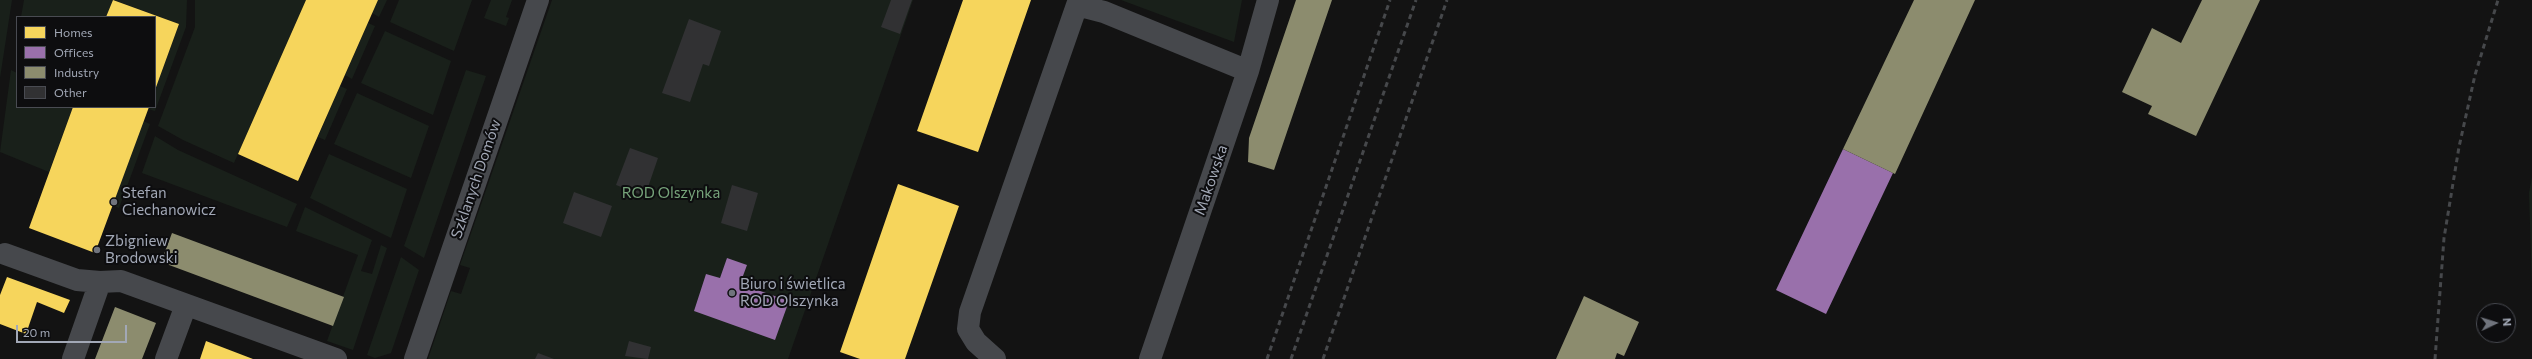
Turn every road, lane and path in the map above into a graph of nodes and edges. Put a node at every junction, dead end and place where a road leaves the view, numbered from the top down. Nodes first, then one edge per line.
1 (538, 0) edge
2 (1268, 0) edge
3 (1248, 72) junction
4 (4, 254) dead end
5 (100, 282) junction
6 (186, 305) junction
7 (73, 359) edge
8 (166, 359) edge
9 (336, 359) edge
10 (415, 359) edge
11 (995, 359) edge
12 (1150, 359) edge

1 - 10 street, Szklanych Domów
2 - 3 street, Makowska
3 - 11 street
3 - 12 street, Makowska
4 - 5 street
5 - 6 street
5 - 7 street
6 - 8 street
6 - 9 street

